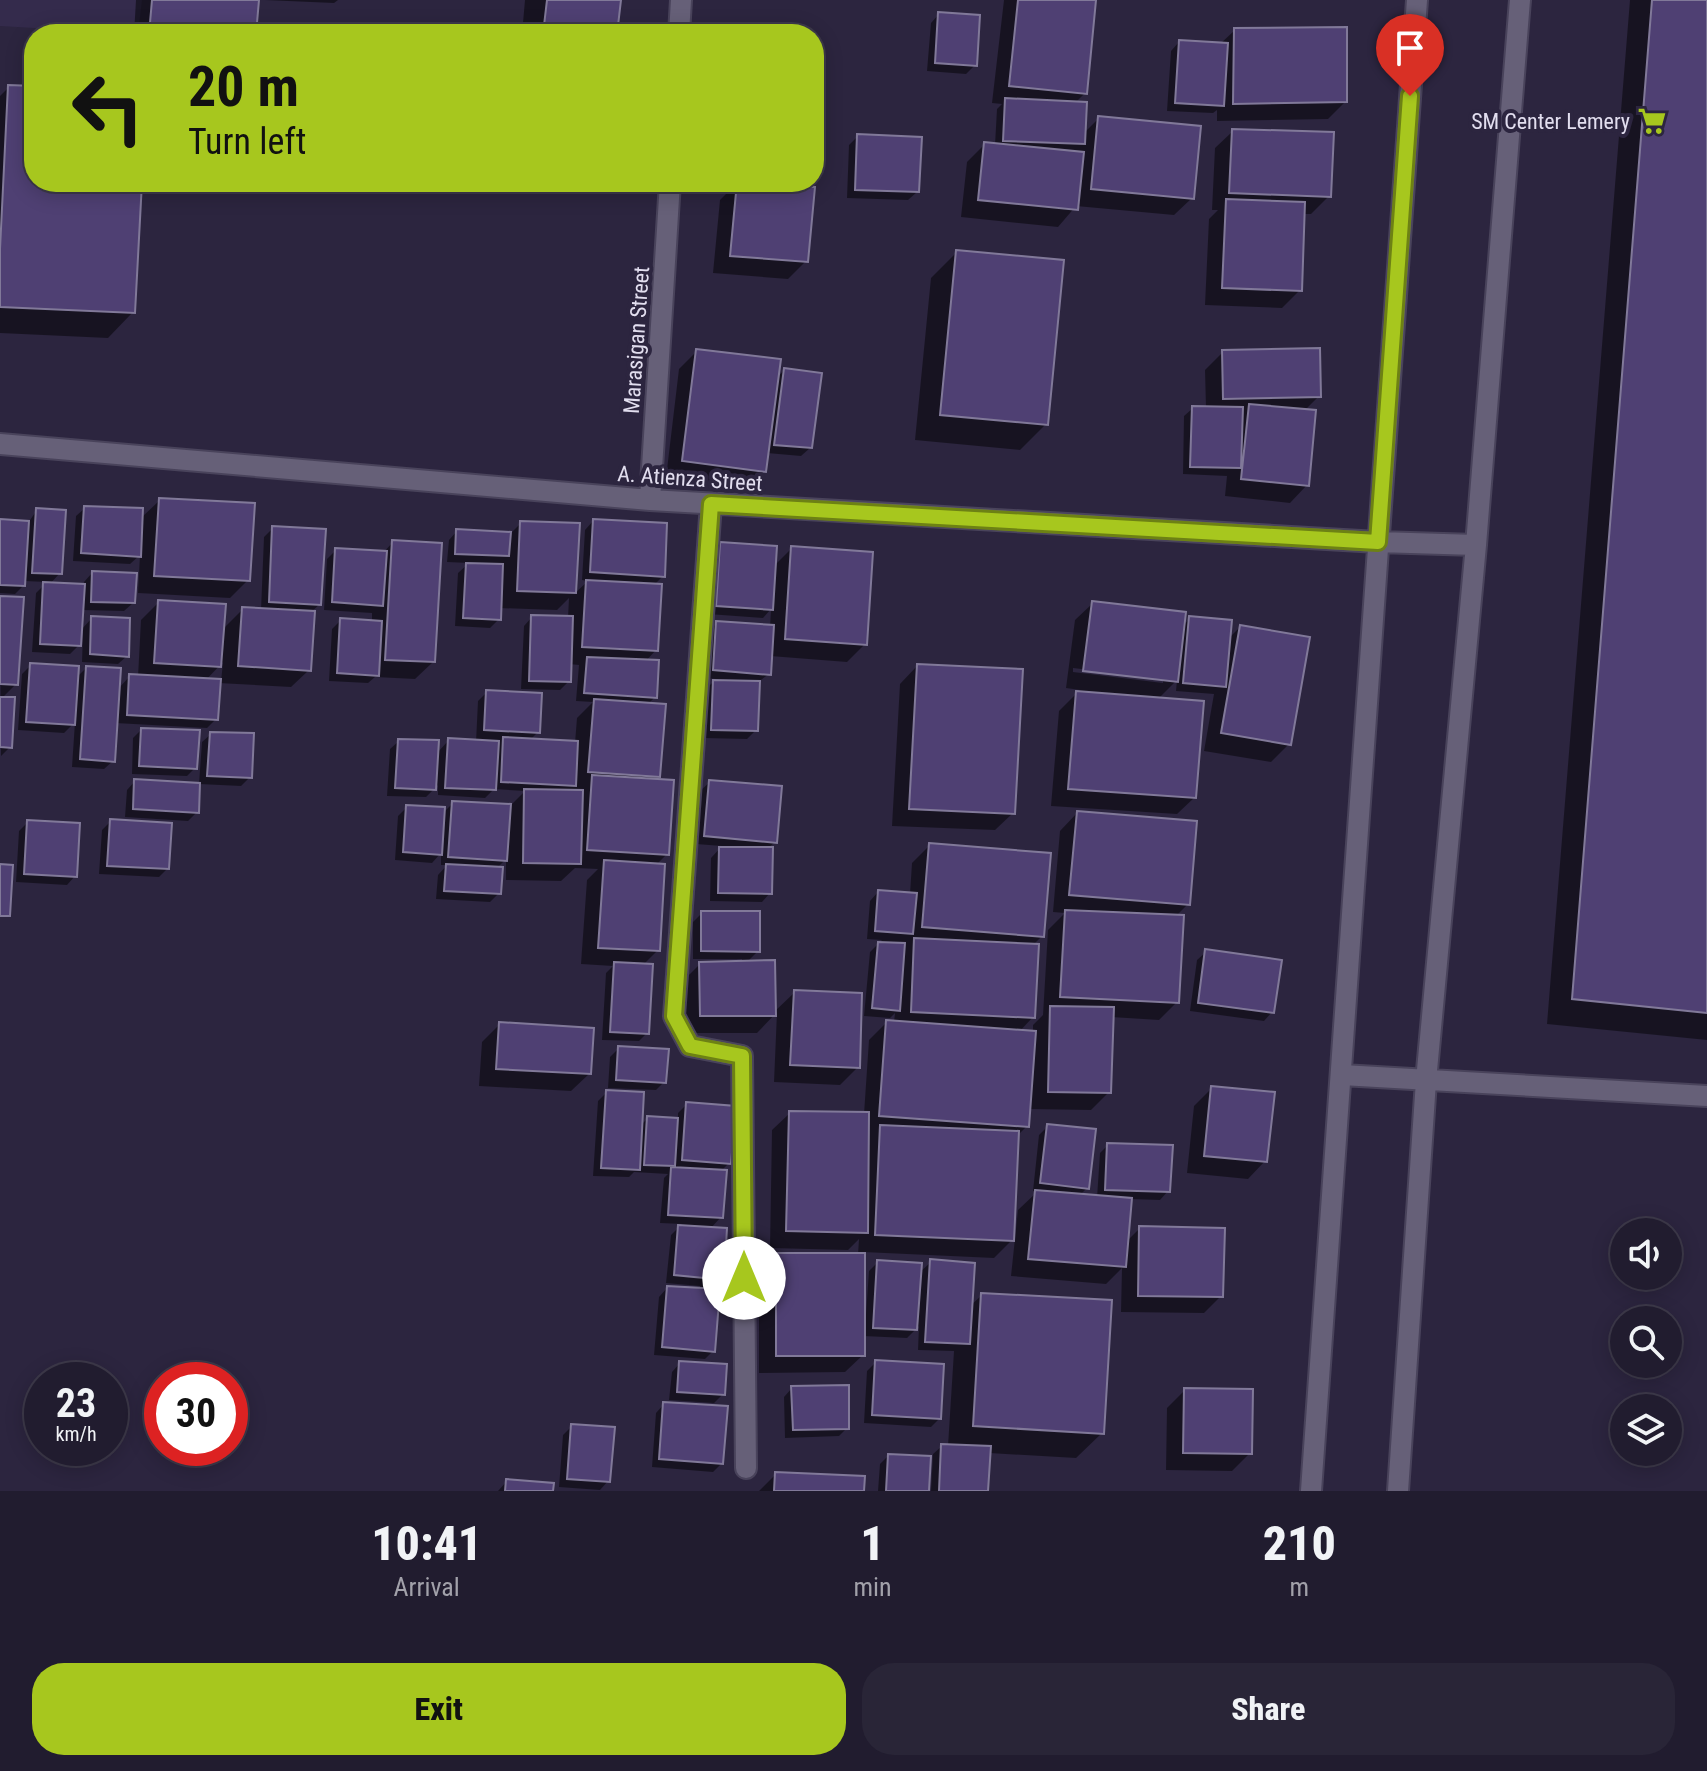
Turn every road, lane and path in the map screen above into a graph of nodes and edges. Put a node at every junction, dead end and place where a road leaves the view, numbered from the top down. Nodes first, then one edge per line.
1 (681, 0) edge
2 (1417, 0) edge
3 (1520, 0) edge
4 (680, 24) edge
5 (669, 192) edge
6 (0, 444) edge
7 (650, 500) junction
8 (711, 504) junction
9 (1378, 542) junction
10 (1476, 545) junction
11 (1342, 1075) junction
12 (1426, 1081) junction
13 (1707, 1096) edge
14 (746, 1468) dead end
15 (1311, 1491) edge
16 (1398, 1491) edge

1 - 4 street
2 - 9 street
3 - 10 street
5 - 7 street, Marasigan Street
6 - 7 street, A. Atienza Street
7 - 8 street, A. Atienza Street
8 - 9 street, A. Atienza Street
8 - 14 street
9 - 10 street, A. Atienza Street
9 - 11 street
10 - 12 street
11 - 12 street
11 - 15 street
12 - 13 street
12 - 16 street

